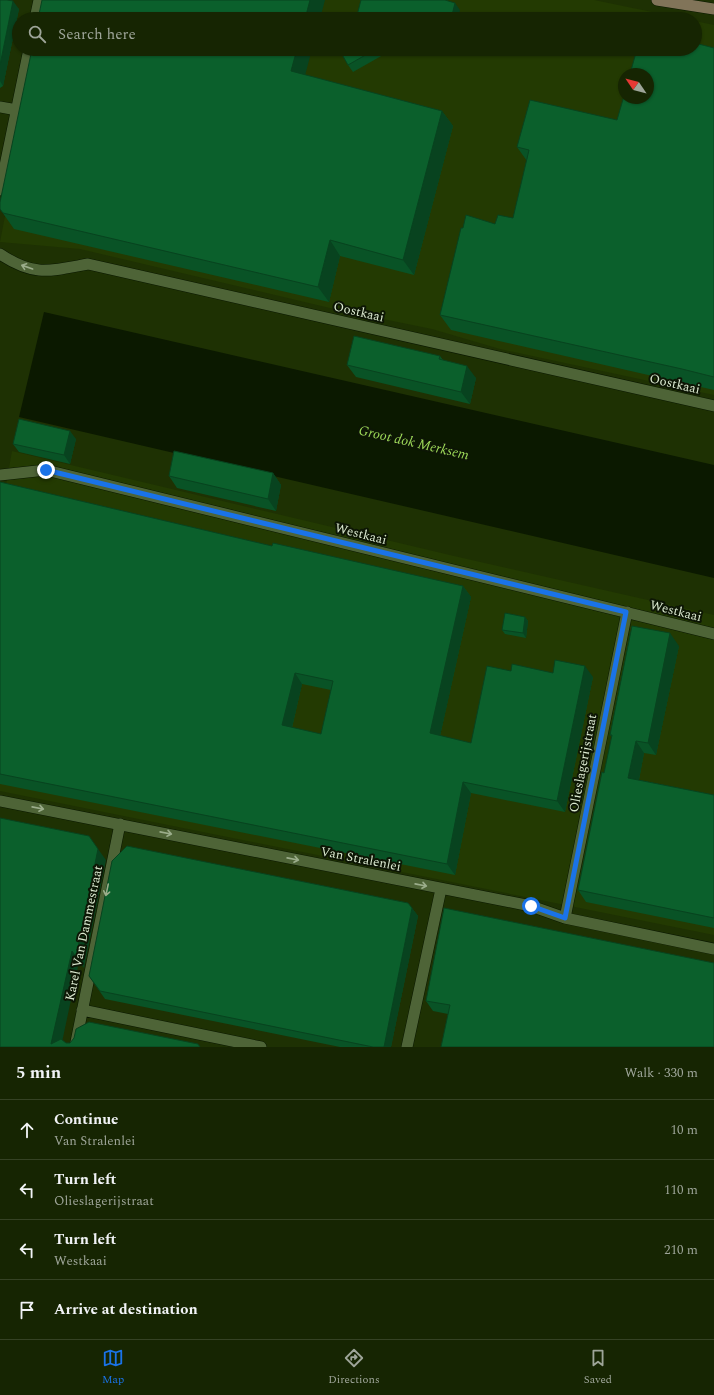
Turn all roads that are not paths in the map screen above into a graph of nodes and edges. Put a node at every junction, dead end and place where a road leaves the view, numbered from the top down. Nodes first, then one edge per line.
1 (39, 0) edge
2 (658, 0) edge
3 (714, 9) edge
4 (36, 12) edge
5 (28, 56) edge
6 (0, 107) edge
7 (17, 110) junction
8 (0, 190) edge
9 (0, 254) edge
10 (714, 406) edge
11 (0, 475) edge
12 (626, 612) junction
13 (714, 634) edge
14 (0, 801) edge
15 (120, 824) junction
16 (441, 889) junction
17 (565, 918) junction
18 (714, 949) edge
19 (82, 1010) junction
20 (223, 1043) edge
21 (75, 1047) edge
22 (261, 1047) edge
23 (407, 1047) edge

1 - 4 street
2 - 3 main road
5 - 7 street
6 - 7 street
7 - 8 street
10 -> 9 street, Oostkaai
11 - 12 street, Westkaai
12 - 13 street, Westkaai
12 - 17 street, Olieslagerijstraat
14 -> 15 street, Van Stralenlei
15 -> 16 street, Van Stralenlei
15 -> 19 street, Karel Van Dammestraat
16 - 17 street, Van Stralenlei
16 - 23 street
17 - 18 street, Van Stralenlei
19 - 20 street
19 - 21 street, Karel Van Dammestraat
20 - 22 street

